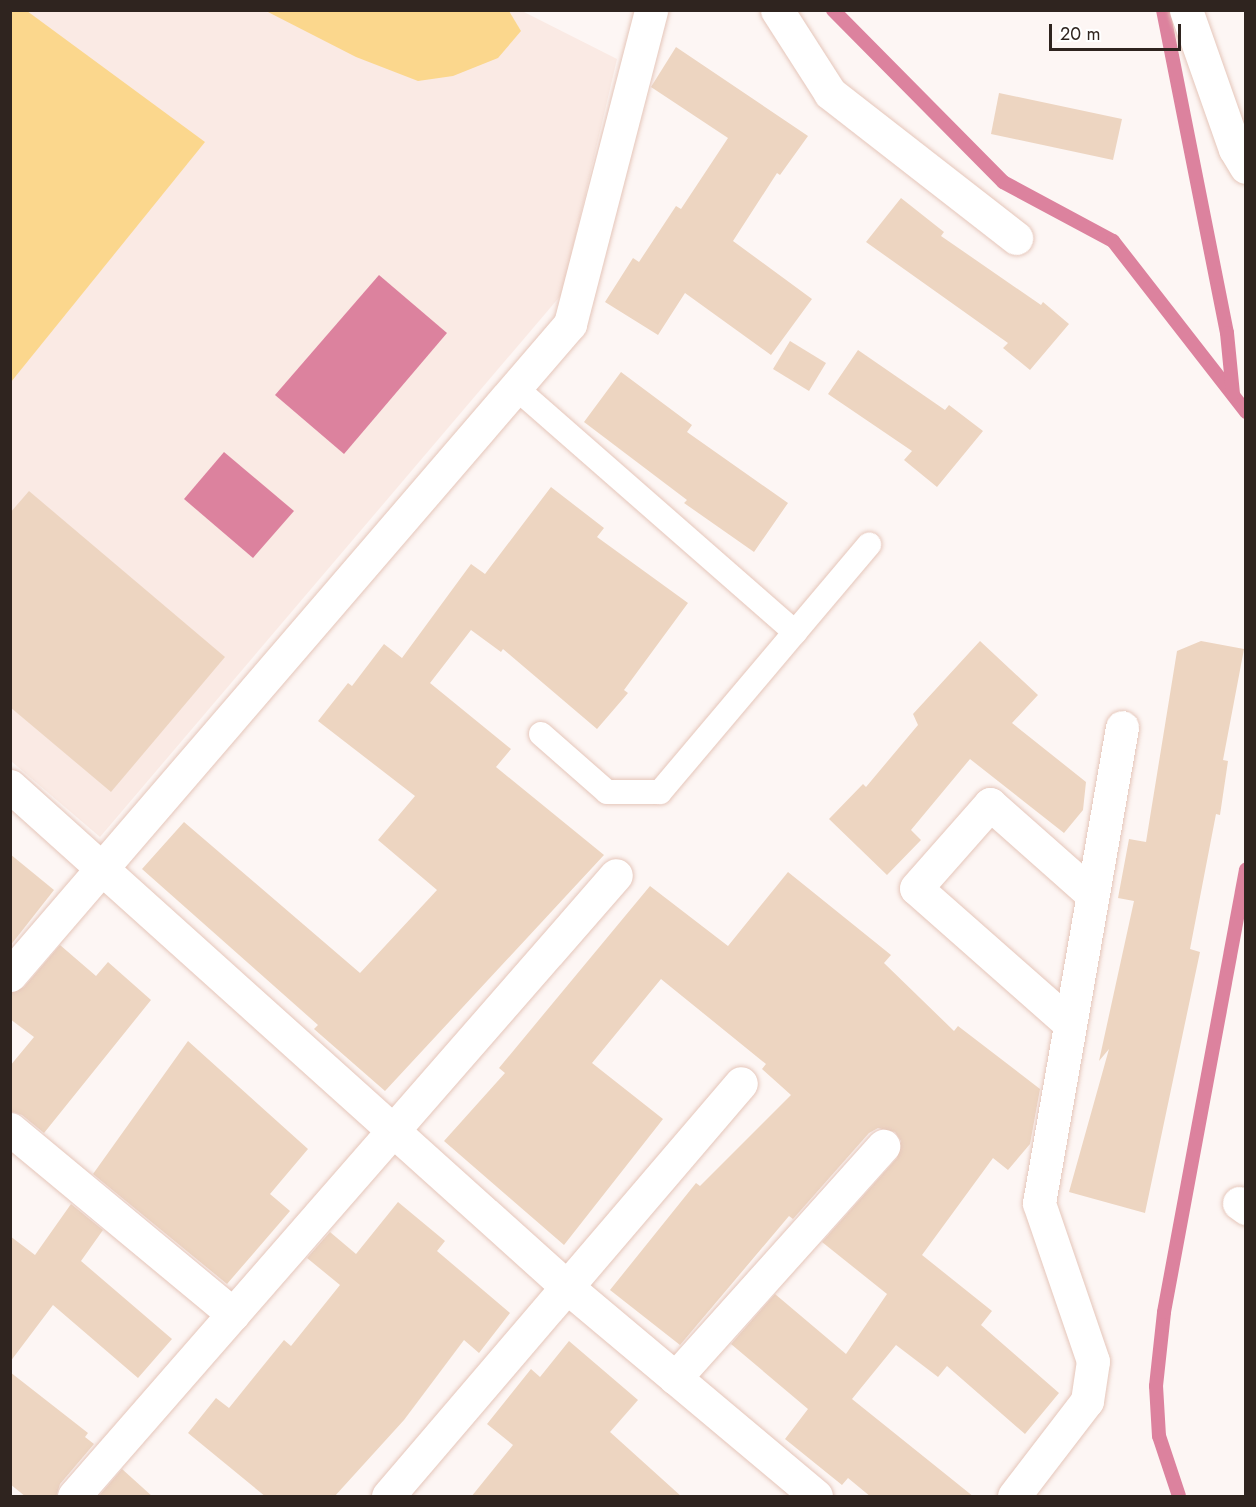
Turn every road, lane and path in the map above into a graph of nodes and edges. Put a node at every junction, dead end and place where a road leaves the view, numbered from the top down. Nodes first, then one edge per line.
1 (651, 10) edge
2 (777, 10) edge
3 (1186, 10) edge
4 (1245, 167) edge
5 (1016, 238) dead end
6 (516, 388) junction
7 (869, 545) dead end
8 (795, 632) junction
9 (1122, 727) dead end
10 (541, 734) dead end
11 (10, 786) edge
12 (105, 867) junction
13 (615, 875) dead end
14 (1093, 895) junction
15 (10, 975) edge
16 (1070, 1024) junction
17 (741, 1083) dead end
18 (10, 1129) edge
19 (395, 1130) junction
20 (883, 1146) dead end
21 (567, 1287) junction
22 (233, 1314) junction
23 (675, 1378) junction
24 (74, 1497) edge
25 (388, 1497) edge
26 (816, 1497) edge
27 (1014, 1497) edge

1 - 6 street
2 - 5 street
3 - 4 street
6 - 8 lane
6 - 12 street
7 - 8 lane
8 - 10 lane
9 - 14 street
11 - 12 street
12 - 15 street
12 - 19 street
13 - 19 street
14 - 16 street
14 - 16 street
16 - 27 street
17 - 21 street
18 - 22 street
19 - 21 street
19 - 22 street
20 - 23 street
21 - 23 street
21 - 25 street
22 - 24 street
23 - 26 street

